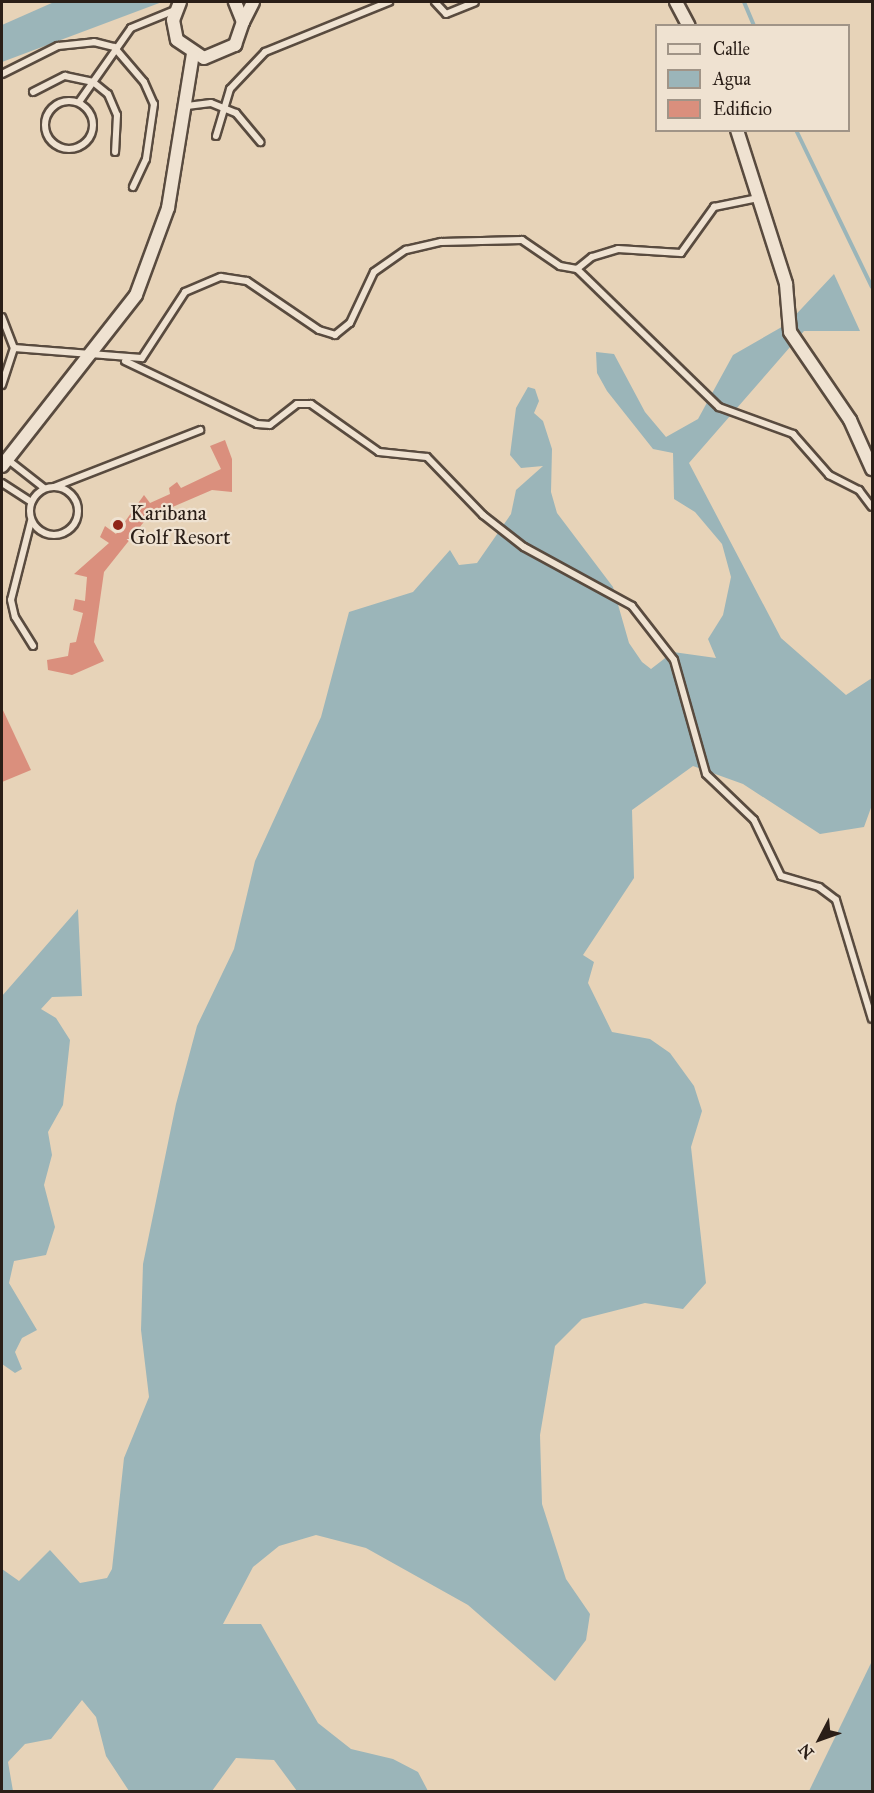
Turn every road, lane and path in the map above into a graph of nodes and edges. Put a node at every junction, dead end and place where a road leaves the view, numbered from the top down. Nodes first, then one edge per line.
1 (235, 2) edge
2 (253, 2) edge
3 (389, 2) edge
4 (435, 2) edge
5 (475, 2) edge
6 (676, 2) edge
7 (178, 6) edge
8 (243, 22) junction
9 (688, 24) edge
10 (114, 47) junction
11 (192, 54) junction
12 (2, 74) edge
13 (93, 82) junction
14 (33, 92) dead end
15 (79, 102) junction
16 (187, 106) junction
17 (224, 109) junction
18 (738, 132) edge
19 (216, 136) dead end
20 (260, 142) dead end
21 (116, 152) dead end
22 (133, 187) dead end
23 (762, 197) junction
24 (577, 269) junction
25 (2, 317) edge
26 (14, 348) junction
27 (94, 352) junction
28 (125, 361) junction
29 (2, 385) edge
30 (200, 430) dead end
31 (4, 462) edge
32 (873, 469) edge
33 (2, 483) edge
34 (54, 487) junction
35 (44, 488) junction
36 (31, 502) junction
37 (873, 507) edge
38 (31, 520) junction
39 (33, 646) dead end
40 (873, 1019) edge

1 - 8 street
2 - 8 street
3 - 17 lane
4 - 5 lane
6 - 9 street
7 - 10 lane
7 - 11 street
8 - 11 street
10 - 12 lane
10 - 13 lane
10 - 22 lane
11 - 16 street
13 - 14 lane
13 - 15 lane
13 - 21 lane
15 - 15 lane
16 - 17 lane
16 - 27 street
17 - 19 lane
17 - 20 lane
18 - 23 street
23 - 24 lane
23 - 32 street
24 - 28 lane
24 - 37 lane
25 - 26 lane
26 - 27 lane
26 - 29 lane
27 - 28 lane
27 - 31 street
28 - 40 lane
30 - 34 lane
31 - 35 lane
33 - 36 lane
34 - 35 lane
34 - 38 lane
35 - 36 lane
36 - 38 lane
38 - 39 lane

